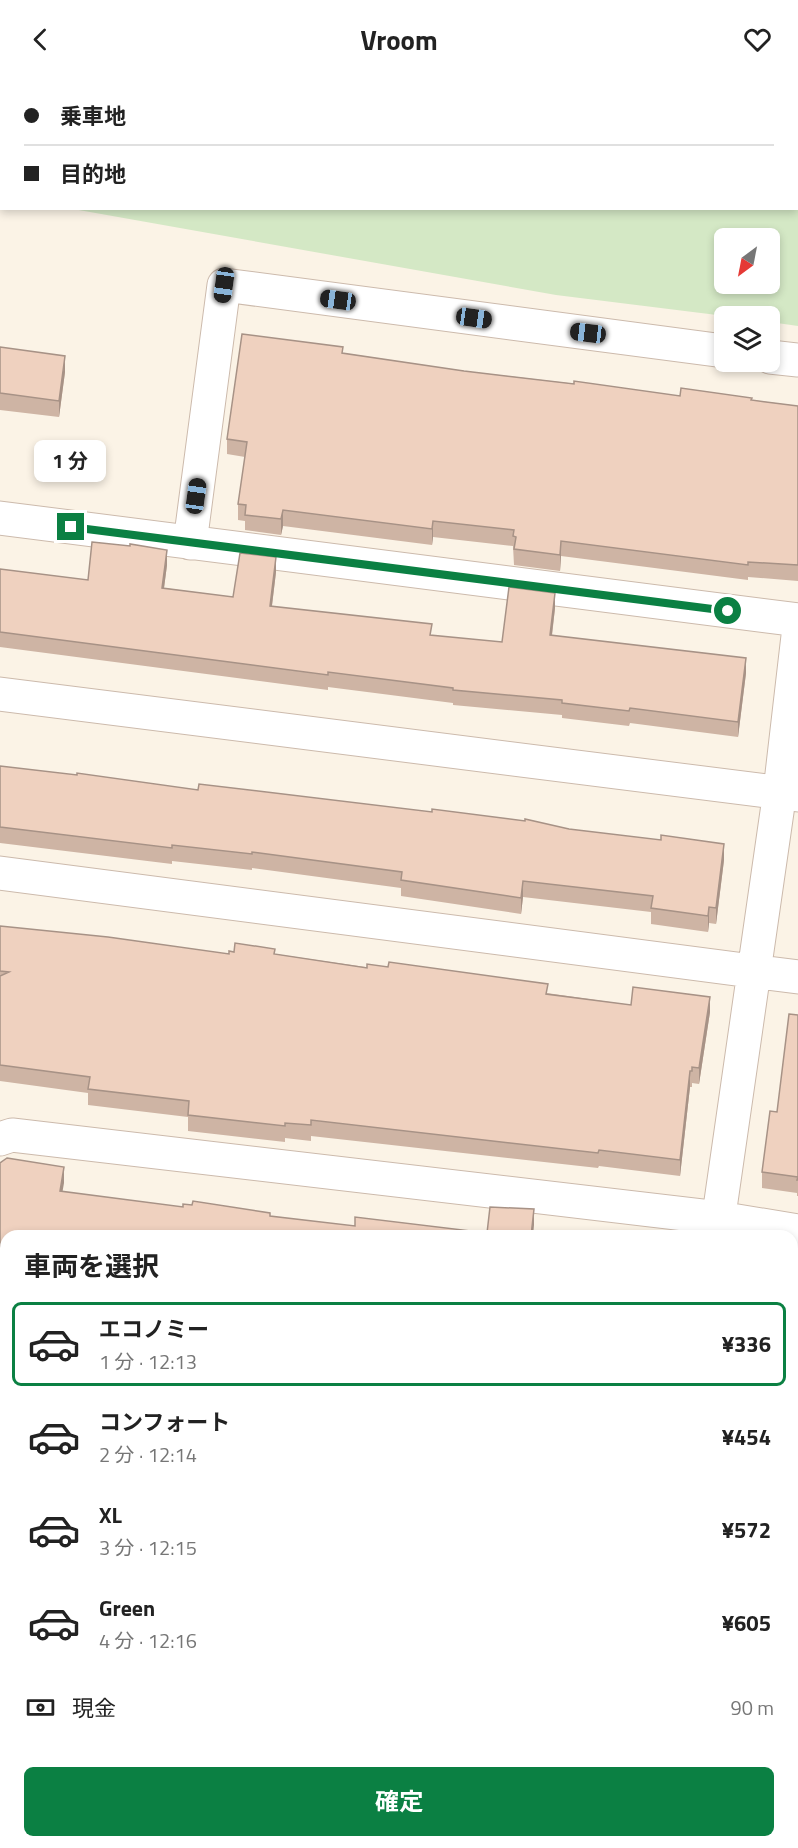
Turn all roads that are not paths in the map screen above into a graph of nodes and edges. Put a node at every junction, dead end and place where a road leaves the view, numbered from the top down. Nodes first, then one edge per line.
1 (714, 350) edge
2 (780, 358) edge
3 (798, 360) edge
4 (0, 518) edge
5 (190, 543) junction
6 (798, 620) edge
7 (798, 636) edge
8 (0, 694) edge
9 (789, 793) edge
10 (0, 873) edge
11 (755, 971) junction
12 (798, 977) edge
13 (0, 1139) edge
14 (718, 1227) edge
15 (778, 1230) edge

1 - 5 street
2 - 3 street
4 - 5 street
5 - 6 street
7 - 9 street
8 - 9 street
9 - 11 street
10 - 11 street
11 - 12 street
11 - 14 street
13 - 14 street
14 - 15 street

